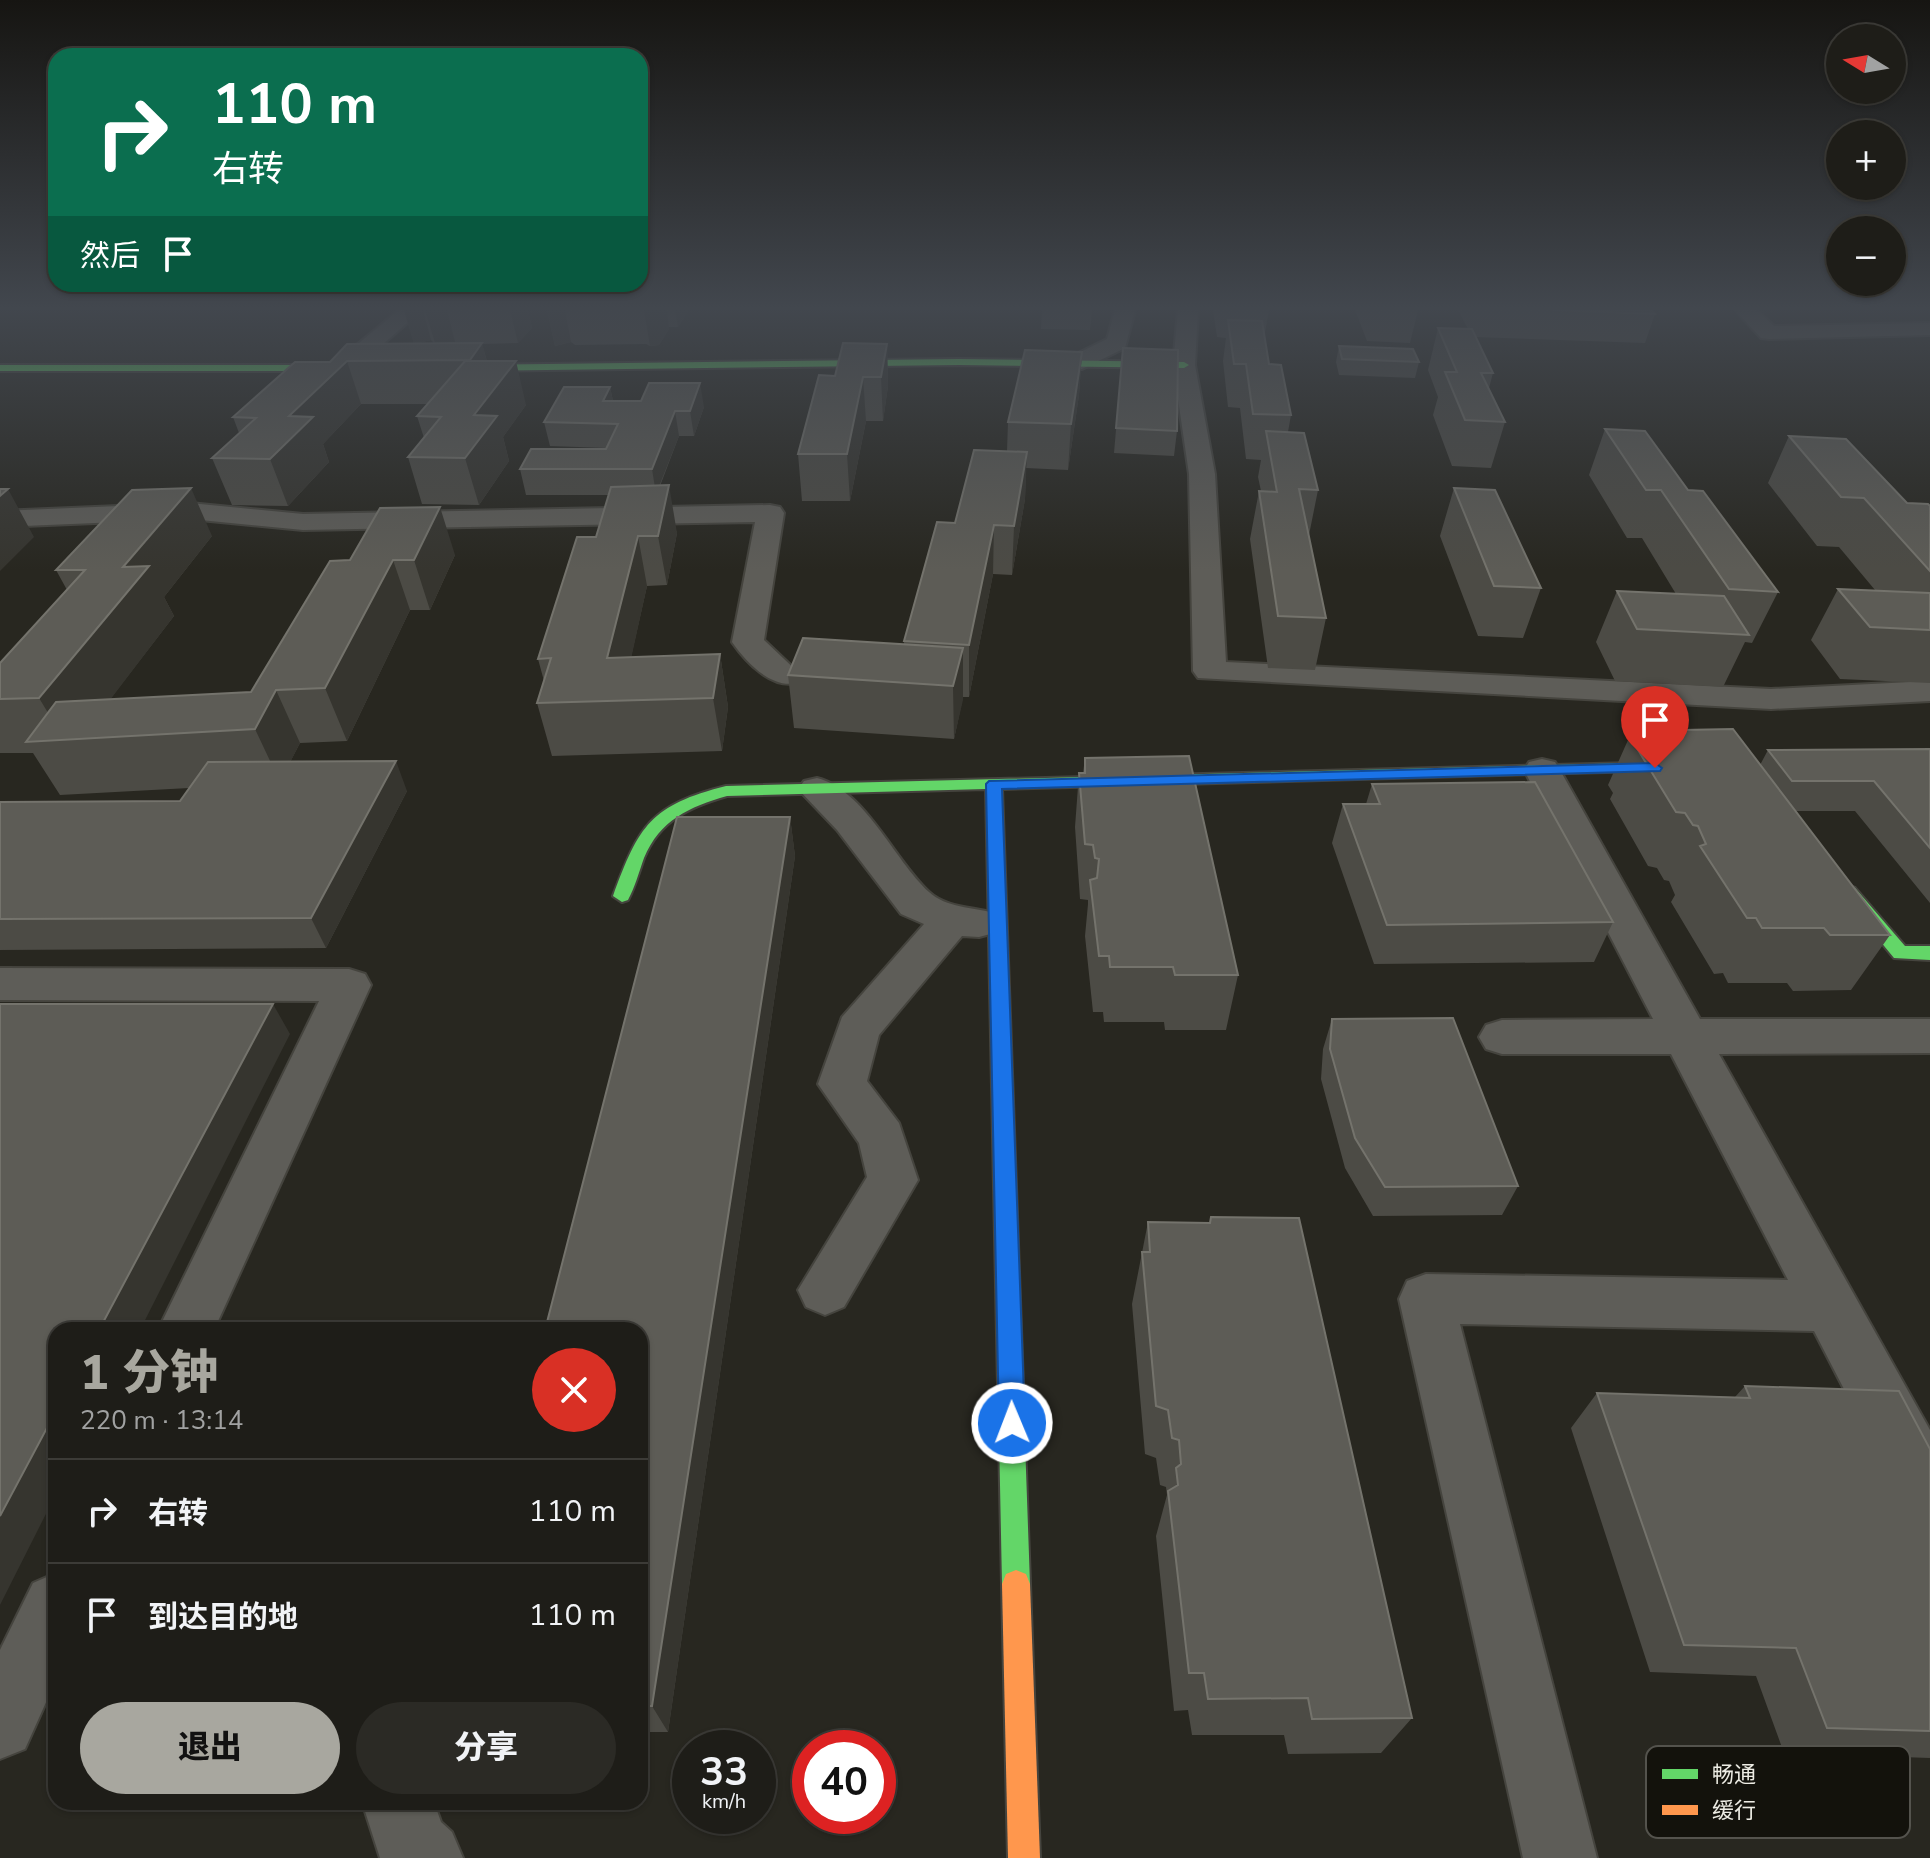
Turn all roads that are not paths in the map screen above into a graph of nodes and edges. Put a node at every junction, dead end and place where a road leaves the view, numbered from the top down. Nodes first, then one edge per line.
1 (310, 397) edge
2 (1189, 397) edge
3 (306, 401) edge
4 (213, 489) edge
5 (190, 511) junction
6 (0, 519) edge
7 (785, 676) edge
8 (1930, 691) edge
9 (1696, 767) edge
10 (1542, 770) junction
11 (994, 784) junction
12 (817, 789) junction
13 (1841, 882) edge
14 (622, 896) dead end
15 (952, 920) junction
16 (998, 925) junction
17 (1930, 953) edge
18 (0, 984) edge
19 (1930, 1036) edge
20 (1502, 1037) dead end
21 (1685, 1037) junction
22 (825, 1290) dead end
23 (1830, 1306) junction
24 (190, 1322) edge
25 (1930, 1491) edge
26 (48, 1623) edge
27 (0, 1724) edge
28 (401, 1810) edge
29 (426, 1858) edge
30 (1024, 1858) edge
31 (1560, 1858) edge

1 - 3 street
2 - 8 street
4 - 5 street
5 - 6 street
5 - 7 street
9 - 10 street
10 - 11 street
10 - 21 street
11 - 12 street
11 - 16 street
12 - 14 street
12 - 15 street
13 - 17 street
15 - 16 street
15 - 22 street
16 - 30 street
18 - 24 street
19 - 21 street
20 - 21 street
21 - 23 street
23 - 25 street
23 - 31 street
26 - 27 street
28 - 29 street

